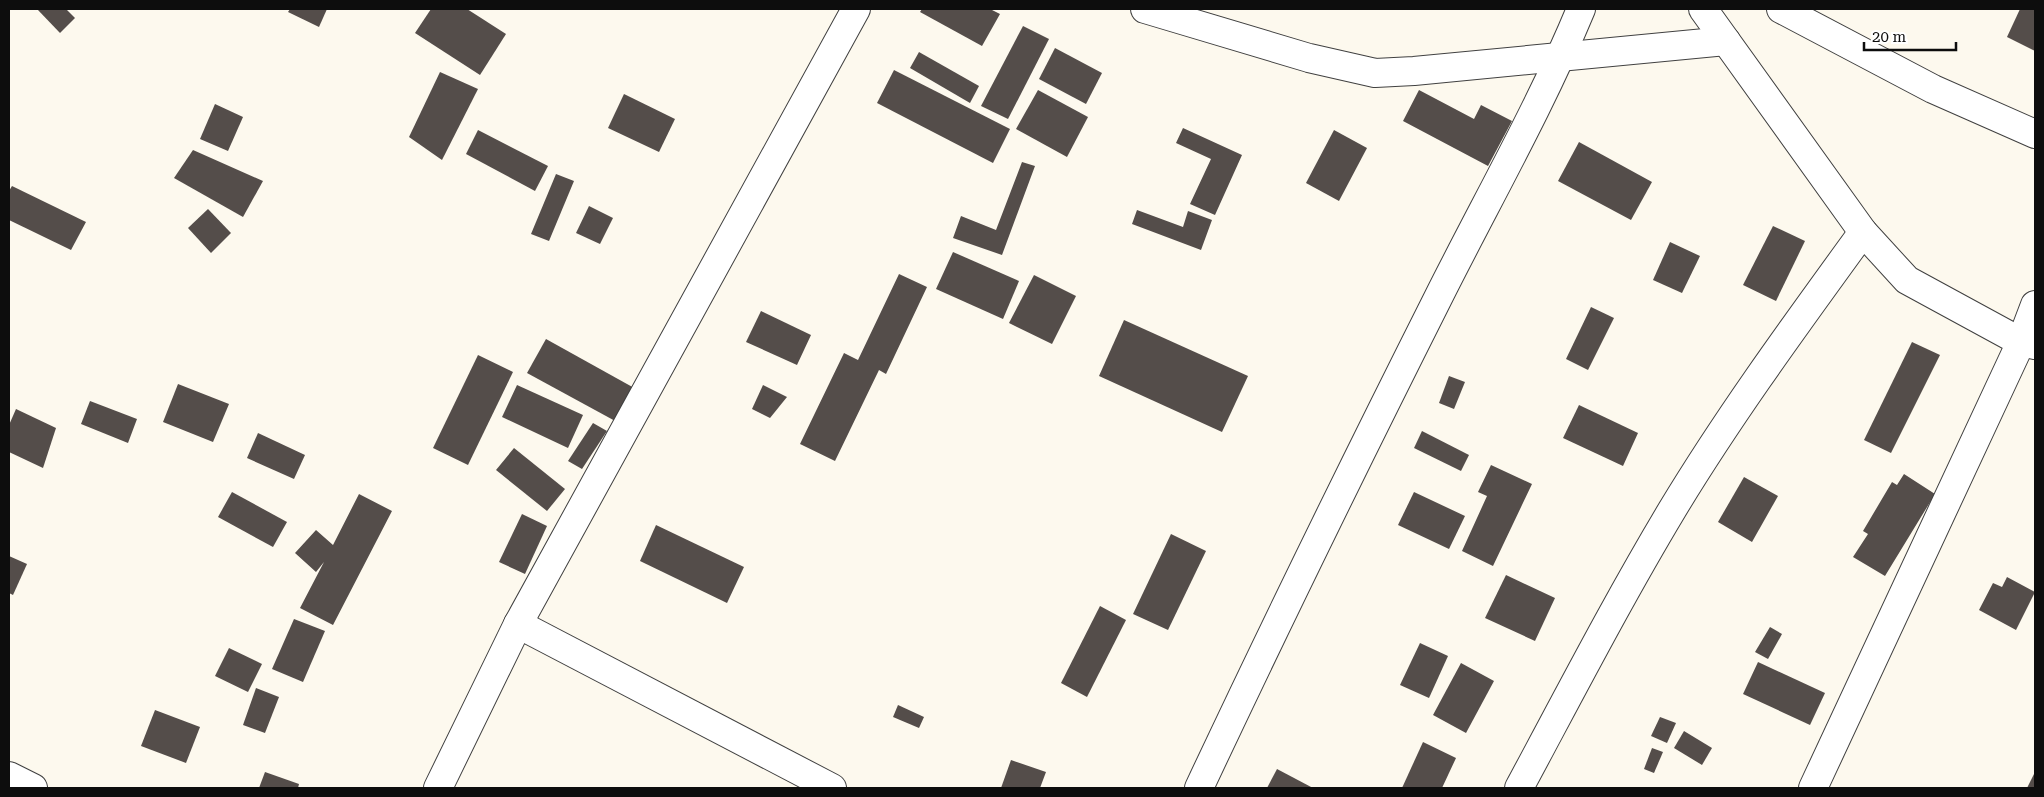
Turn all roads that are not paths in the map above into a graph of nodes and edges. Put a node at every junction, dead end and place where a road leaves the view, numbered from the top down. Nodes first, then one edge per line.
1 (856, 9) edge
2 (1145, 9) edge
3 (1581, 9) edge
4 (1703, 9) edge
5 (1781, 9) edge
6 (1726, 41) junction
7 (1561, 56) junction
8 (2035, 134) edge
9 (1863, 232) junction
10 (2035, 305) edge
11 (2028, 343) edge
12 (518, 624) junction
13 (9, 776) edge
14 (33, 788) edge
15 (438, 788) edge
16 (832, 788) edge
17 (1199, 788) edge
18 (1520, 788) edge
19 (1813, 788) edge

1 - 12 street
2 - 7 street
3 - 7 street
4 - 6 street
5 - 8 street
6 - 7 street
6 - 9 street
7 - 17 street
9 - 11 street
9 - 18 street
10 - 11 street
11 - 19 street
12 - 15 street
12 - 16 street
13 - 14 street

